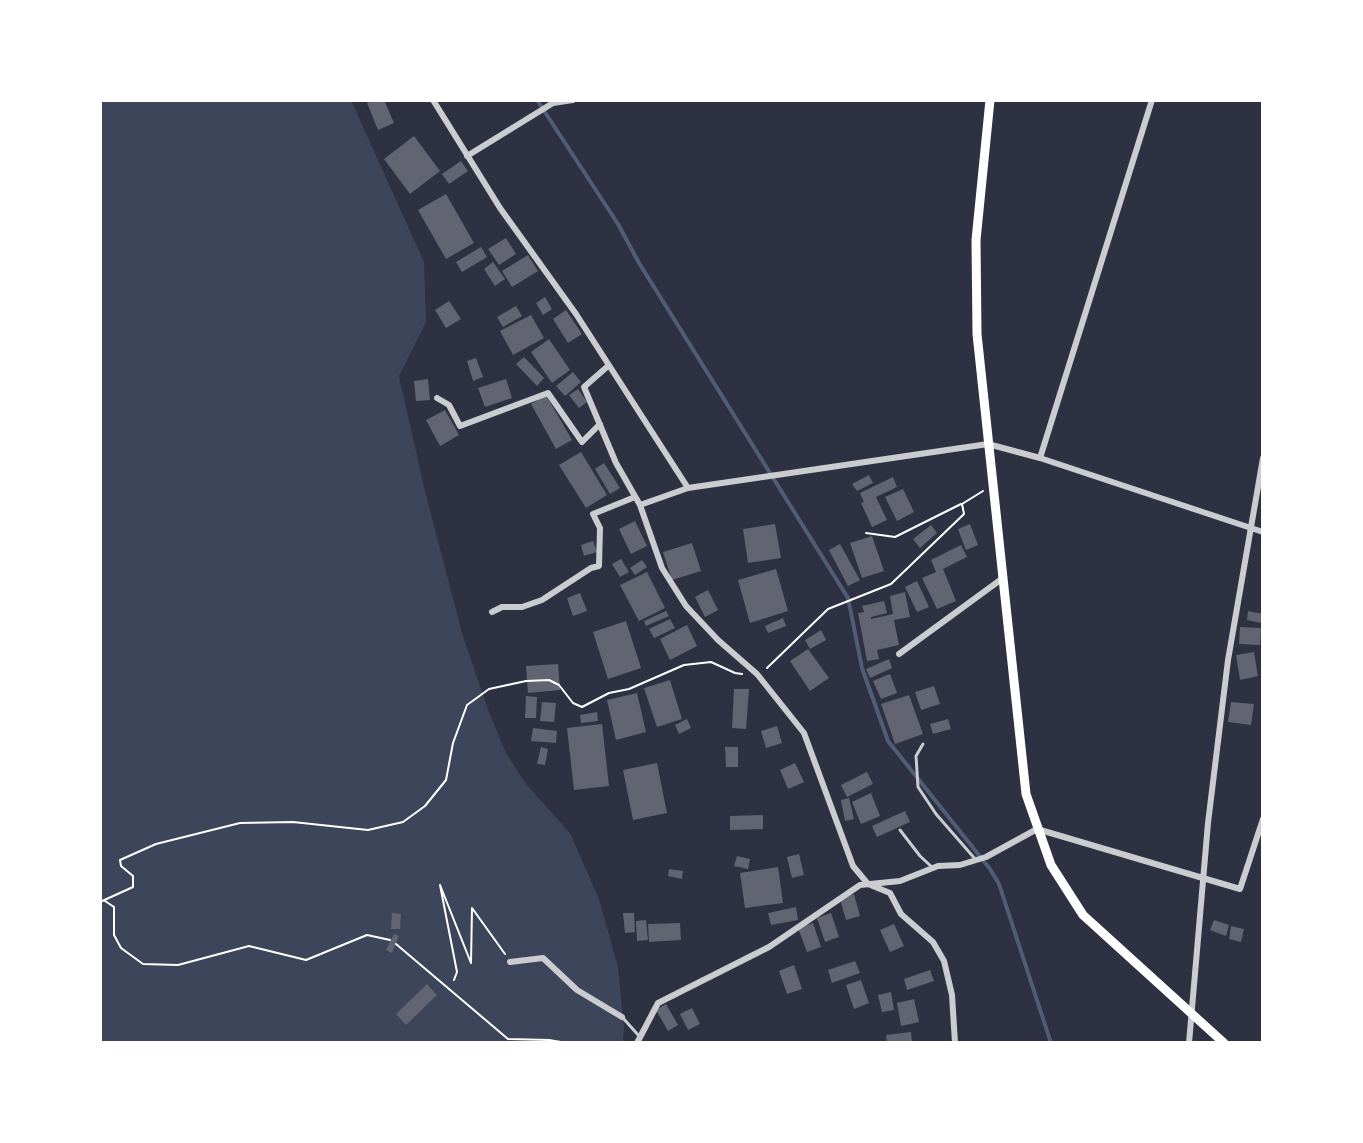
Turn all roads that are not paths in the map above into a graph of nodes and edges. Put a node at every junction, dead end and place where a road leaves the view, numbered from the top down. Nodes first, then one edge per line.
1 (433, 100) edge
2 (573, 100) edge
3 (990, 100) edge
4 (1152, 100) edge
5 (467, 156) junction
6 (608, 366) junction
7 (437, 398) dead end
8 (600, 424) junction
9 (988, 444) junction
10 (1040, 458) junction
11 (1263, 458) edge
12 (688, 488) junction
13 (635, 497) junction
14 (640, 505) junction
15 (1249, 528) junction
16 (1263, 532) edge
17 (1003, 578) junction
18 (492, 612) dead end
19 (899, 654) dead end
20 (923, 744) dead end
21 (1263, 819) edge
22 (1037, 829) junction
23 (900, 830) dead end
24 (976, 860) junction
25 (933, 868) junction
26 (1203, 879) junction
27 (868, 884) junction
28 (510, 962) road end
29 (1191, 1015) junction
30 (622, 1017) joint
31 (638, 1040) edge
32 (955, 1043) edge
33 (1189, 1043) edge
34 (1224, 1043) edge

1 - 5 street
2 - 5 street
3 - 9 main road
4 - 10 street
5 - 6 street
6 - 8 street
6 - 12 street
7 - 8 street
8 - 13 street
9 - 10 street
9 - 12 street
9 - 17 main road
10 - 15 street
11 - 15 street
12 - 14 street
13 - 14 street
13 - 18 street
14 - 27 street
15 - 16 street
15 - 26 street
17 - 19 street
17 - 22 main road
20 - 24 lane
21 - 26 street
22 - 24 street
22 - 26 street
22 - 29 main road
23 - 25 lane
24 - 25 street
25 - 27 street
26 - 29 street
27 - 31 street
27 - 32 street
28 - 30 street
29 - 33 street
29 - 34 main road
30 - 31 lane

